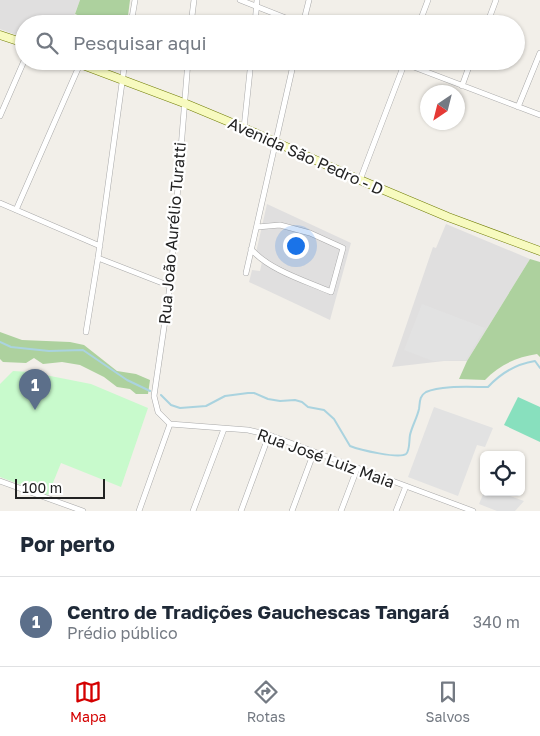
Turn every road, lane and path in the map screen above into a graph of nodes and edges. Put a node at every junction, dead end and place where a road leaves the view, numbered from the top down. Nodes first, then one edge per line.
1 (135, 0) edge
2 (194, 0) edge
3 (240, 0) edge
4 (257, 0) edge
5 (309, 0) edge
6 (428, 0) edge
7 (496, 0) edge
8 (257, 7) junction
9 (132, 15) edge
10 (192, 15) edge
11 (256, 15) edge
12 (278, 15) edge
13 (305, 15) edge
14 (422, 15) edge
15 (490, 15) edge
16 (0, 35) edge
17 (15, 40) edge
18 (540, 53) edge
19 (20, 70) edge
20 (77, 70) edge
21 (97, 70) edge
22 (124, 70) edge
23 (187, 70) edge
24 (250, 70) edge
25 (292, 70) edge
26 (402, 70) edge
27 (424, 70) edge
28 (468, 70) edge
29 (122, 79) junction
30 (460, 85) edge
31 (462, 85) edge
32 (465, 87) edge
33 (184, 103) junction
34 (518, 107) junction
35 (540, 115) edge
36 (0, 116) edge
37 (244, 128) junction
38 (275, 143) junction
39 (360, 180) junction
40 (0, 203) edge
41 (16, 210) junction
42 (257, 227) junction
43 (100, 246) junction
44 (251, 249) junction
45 (540, 251) edge
46 (98, 258) junction
47 (246, 273) dead end
48 (170, 286) junction
49 (86, 332) dead end
50 (170, 424) junction
51 (224, 428) junction
52 (269, 435) junction
53 (314, 452) junction
54 (357, 469) junction
55 (0, 481) edge
56 (406, 486) junction
57 (72, 509) edge
58 (83, 511) edge
59 (139, 511) edge
60 (193, 511) edge
61 (241, 511) edge
62 (292, 511) edge
63 (341, 511) edge
64 (396, 511) edge
65 (473, 511) edge

1 - 9 street
2 - 10 street
3 - 8 street
4 - 8 street
5 - 13 street
6 - 14 street
7 - 15 street
8 - 11 street
8 - 12 street
16 - 17 street
18 - 34 street
19 - 36 street
20 - 41 street
21 - 29 street, Avenida São Pedro - D
22 - 29 street
23 - 33 street, Rua João Aurélio Turatti
24 - 37 street
25 - 38 street
26 - 39 street
27 - 30 street
28 - 31 street
29 - 33 street, Avenida São Pedro - D
29 - 43 street
32 - 34 street
33 - 37 street, Avenida São Pedro - D
33 - 48 street, Rua João Aurélio Turatti
34 - 35 street
37 - 38 street, Avenida São Pedro - D
38 - 39 street, Avenida São Pedro - D
38 - 42 street
39 - 45 street, Avenida São Pedro - D
40 - 41 street
41 - 43 street
42 - 44 street
42 - 44 street
43 - 46 street
44 - 47 street
46 - 48 street
46 - 49 street
48 - 50 street, Rua João Aurélio Turatti
50 - 51 street, Rua José Luiz Maia
50 - 59 street
51 - 52 street, Rua José Luiz Maia
51 - 60 street
52 - 53 street, Rua José Luiz Maia
52 - 61 street
53 - 54 street, Rua José Luiz Maia
53 - 62 street
54 - 56 street, Rua José Luiz Maia
54 - 63 street
55 - 57 street
56 - 64 street
56 - 65 street, Rua José Luiz Maia
57 - 58 street

